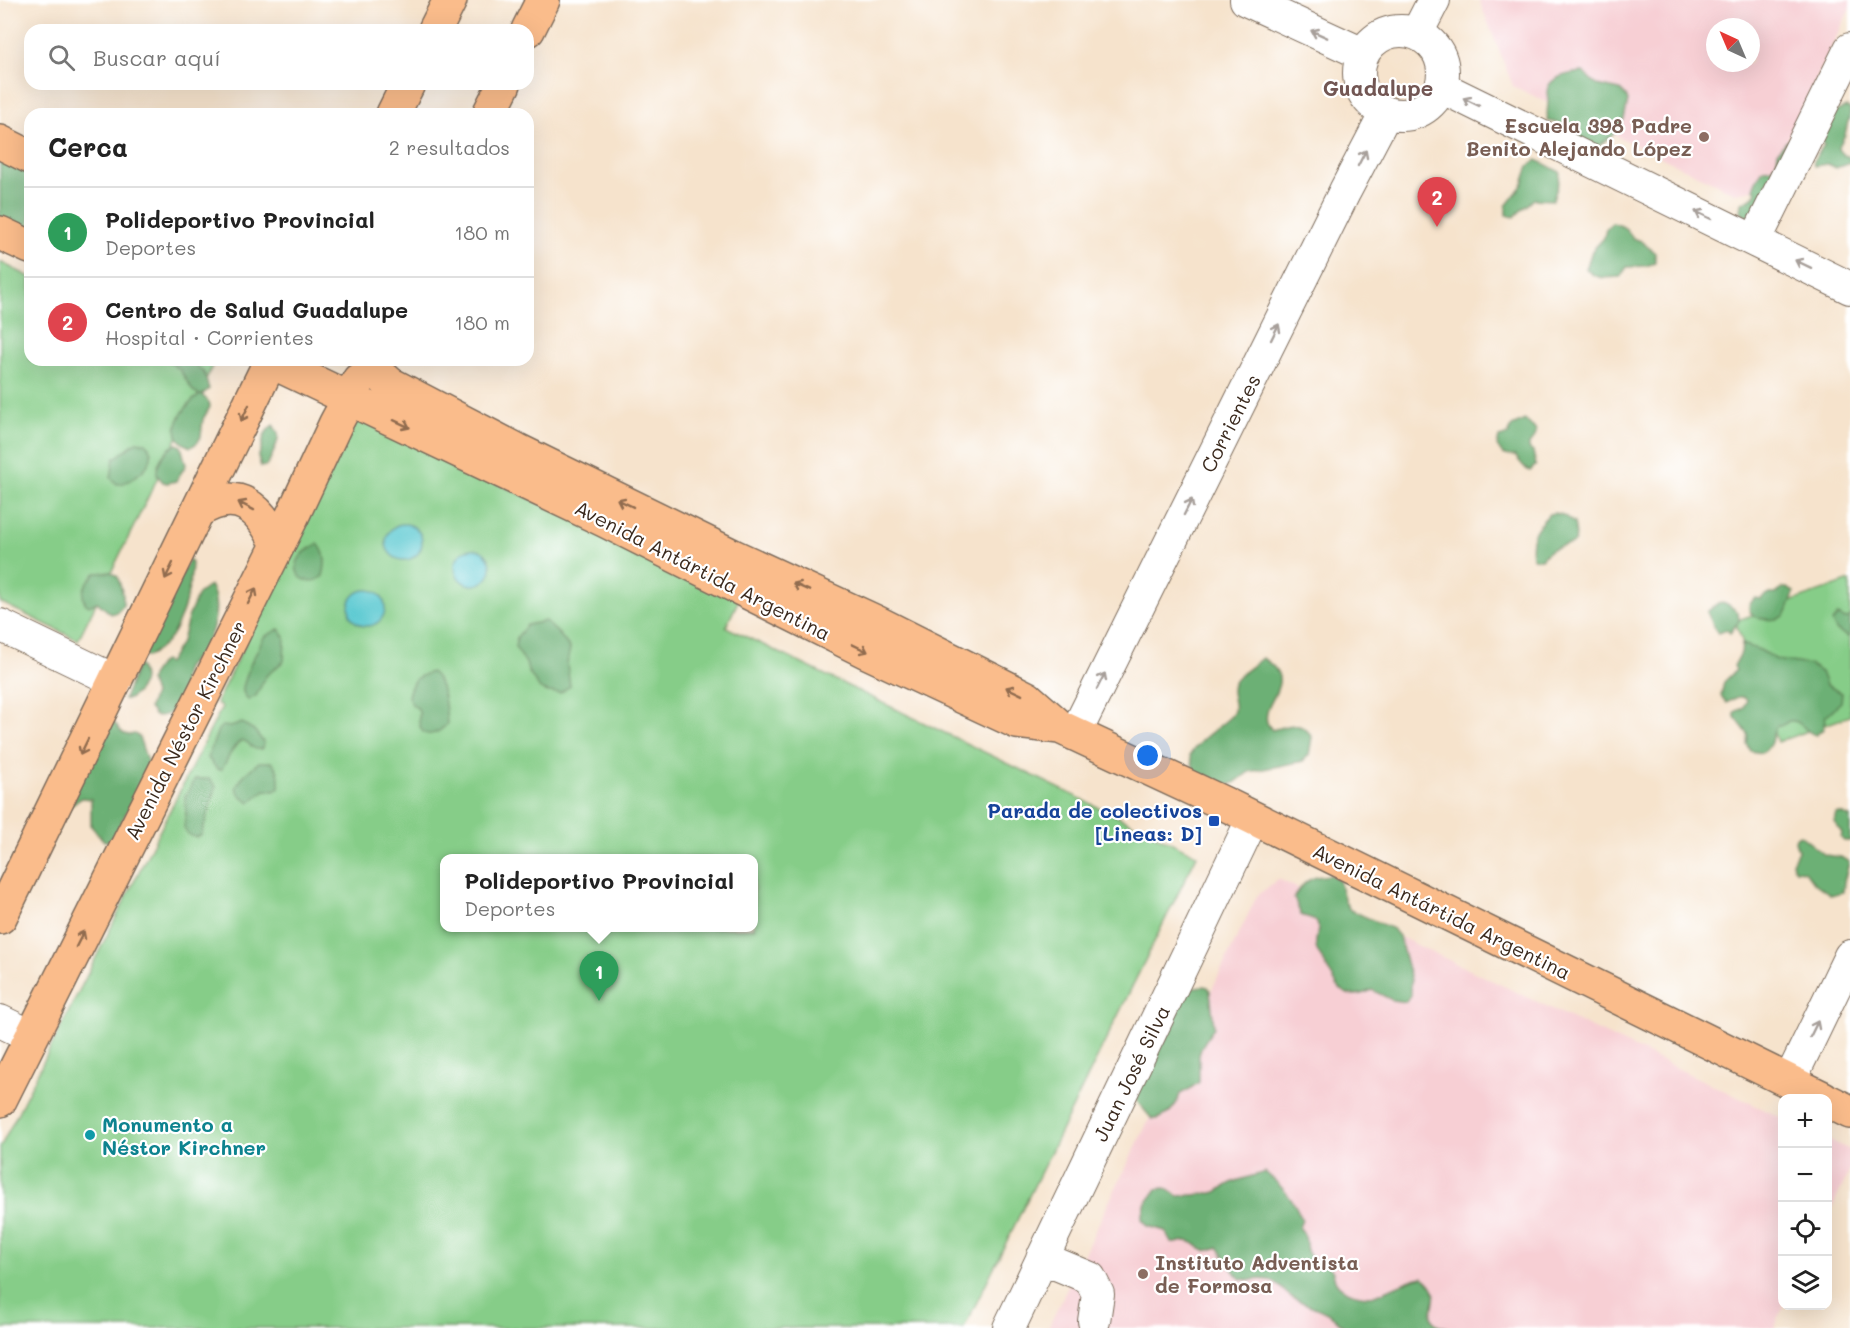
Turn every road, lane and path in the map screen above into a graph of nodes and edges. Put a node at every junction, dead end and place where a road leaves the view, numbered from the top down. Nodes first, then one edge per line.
1 (450, 0) edge
2 (543, 0) edge
3 (1246, 0) edge
4 (1434, 0) edge
5 (438, 24) edge
6 (531, 24) edge
7 (1417, 33) junction
8 (1850, 49) edge
9 (1363, 54) junction
10 (1441, 87) junction
11 (405, 90) edge
12 (501, 90) edge
13 (396, 108) edge
14 (492, 108) edge
15 (1386, 113) junction
16 (0, 142) edge
17 (24, 154) edge
18 (0, 233) edge
19 (1755, 241) junction
20 (24, 245) edge
21 (1850, 288) edge
22 (267, 366) edge
23 (279, 366) edge
24 (366, 366) edge
25 (373, 366) edge
26 (343, 411) junction
27 (198, 511) junction
28 (278, 545) junction
29 (0, 625) edge
30 (116, 681) junction
31 (1067, 730) junction
32 (1253, 818) junction
33 (0, 917) edge
34 (1850, 956) edge
35 (0, 1021) edge
36 (32, 1036) junction
37 (1789, 1082) junction
38 (1814, 1094) edge
39 (0, 1100) edge
40 (1832, 1103) edge
41 (1850, 1112) edge
42 (1042, 1258) junction
43 (1094, 1321) dead end
44 (1009, 1328) edge

1 - 5 main road
2 - 6 main road
9 -> 3 street
4 - 7 street
7 - 9 street
7 - 10 street
8 - 19 street
9 - 15 street
10 - 15 street
19 -> 10 street
11 - 13 main road
12 - 14 main road
31 -> 15 street, Corrientes
16 - 17 main road
18 - 20 main road
21 -> 19 street
22 -> 27 main road
23 - 26 main road, Avenida Antártida Argentina
24 - 26 main road, Avenida Néstor Kirchner
31 -> 25 main road, Avenida Antártida Argentina
26 - 28 main road, Avenida Néstor Kirchner
26 -> 31 main road, Avenida Antártida Argentina
28 -> 27 main road
27 -> 30 main road
36 -> 28 main road, Avenida Néstor Kirchner
29 - 30 street
30 -> 33 main road
31 - 32 main road, Avenida Antártida Argentina
32 - 37 main road, Avenida Antártida Argentina
32 - 42 street, Juan José Silva
37 -> 34 street
35 - 36 street
36 - 39 main road, Avenida Néstor Kirchner
37 - 38 main road, Avenida Antártida Argentina
40 - 41 main road
42 - 43 street
42 - 44 street, Juan José Silva

